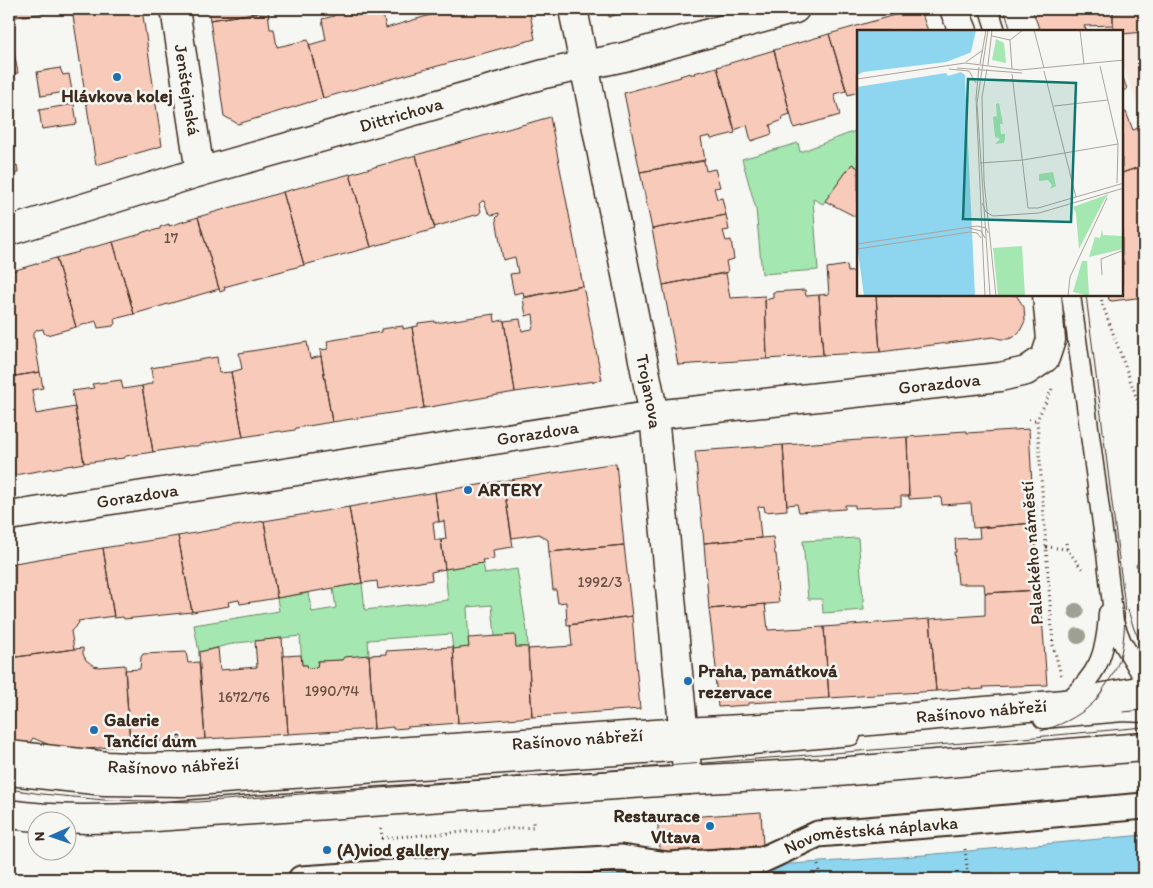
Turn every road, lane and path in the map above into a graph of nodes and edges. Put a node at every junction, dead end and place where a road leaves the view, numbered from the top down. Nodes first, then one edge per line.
1 (175, 9) edge
2 (573, 9) edge
3 (795, 9) edge
4 (954, 9) edge
5 (989, 9) edge
6 (963, 30) edge
7 (996, 30) edge
8 (584, 65) junction
9 (200, 172) junction
10 (9, 231) edge
11 (1047, 296) edge
12 (1071, 296) edge
13 (1101, 296) edge
14 (1140, 405) junction
15 (1144, 405) edge
16 (654, 415) junction
17 (1144, 418) edge
18 (1029, 420) dead end
19 (9, 516) edge
20 (1066, 543) dead end
21 (1046, 548) junction
22 (1067, 549) junction
23 (1136, 565) dead end
24 (1144, 567) edge
25 (1083, 570) dead end
26 (1109, 583) junction
27 (1144, 679) edge
28 (1144, 690) edge
29 (1064, 693) junction
30 (1144, 713) edge
31 (998, 723) junction
32 (685, 741) junction
33 (1144, 746) edge
34 (9, 755) edge
35 (239, 763) junction
36 (9, 776) edge
37 (277, 780) junction
38 (688, 780) junction
39 (1144, 806) edge
40 (9, 814) edge
41 (28, 817) edge
42 (78, 819) edge
43 (28, 824) edge
44 (533, 827) dead end
45 (9, 828) edge
46 (382, 838) dead end
47 (965, 852) dead end
48 (818, 864) dead end
49 (968, 875) dead end
50 (301, 879) edge
51 (820, 879) edge

1 - 9 street, Jenštejnská
2 - 8 street, Trojanova
3 - 8 street, Dittrichova
4 - 6 street
5 - 7 lane
8 - 9 street, Dittrichova
8 - 16 street, Trojanova
9 - 10 street, Dittrichova
11 - 16 street, Gorazdova
12 - 26 lane
13 - 14 path
14 - 15 path
14 - 17 path
16 - 19 street, Gorazdova
16 - 32 street, Trojanova
18 - 21 path, Palackého náměstí
20 - 22 path
21 - 22 path
21 - 29 path, Palackého náměstí
22 - 25 path
23 - 24 path
26 - 27 lane
26 - 29 lane
28 - 29 street, Rašínovo nábřeží
29 - 31 lane
29 - 32 street, Rašínovo nábřeží
30 - 31 lane
31 - 32 lane
32 - 35 street, Rašínovo nábřeží
32 - 37 lane
32 - 38 street, Trojanova
33 - 38 street
34 - 35 street, Rašínovo nábřeží
35 - 37 lane
36 - 37 lane
38 - 42 street
39 - 50 street, Novoměstská náplavka
40 - 41 street
43 - 45 street
44 - 46 path
47 - 49 path
48 - 51 path

